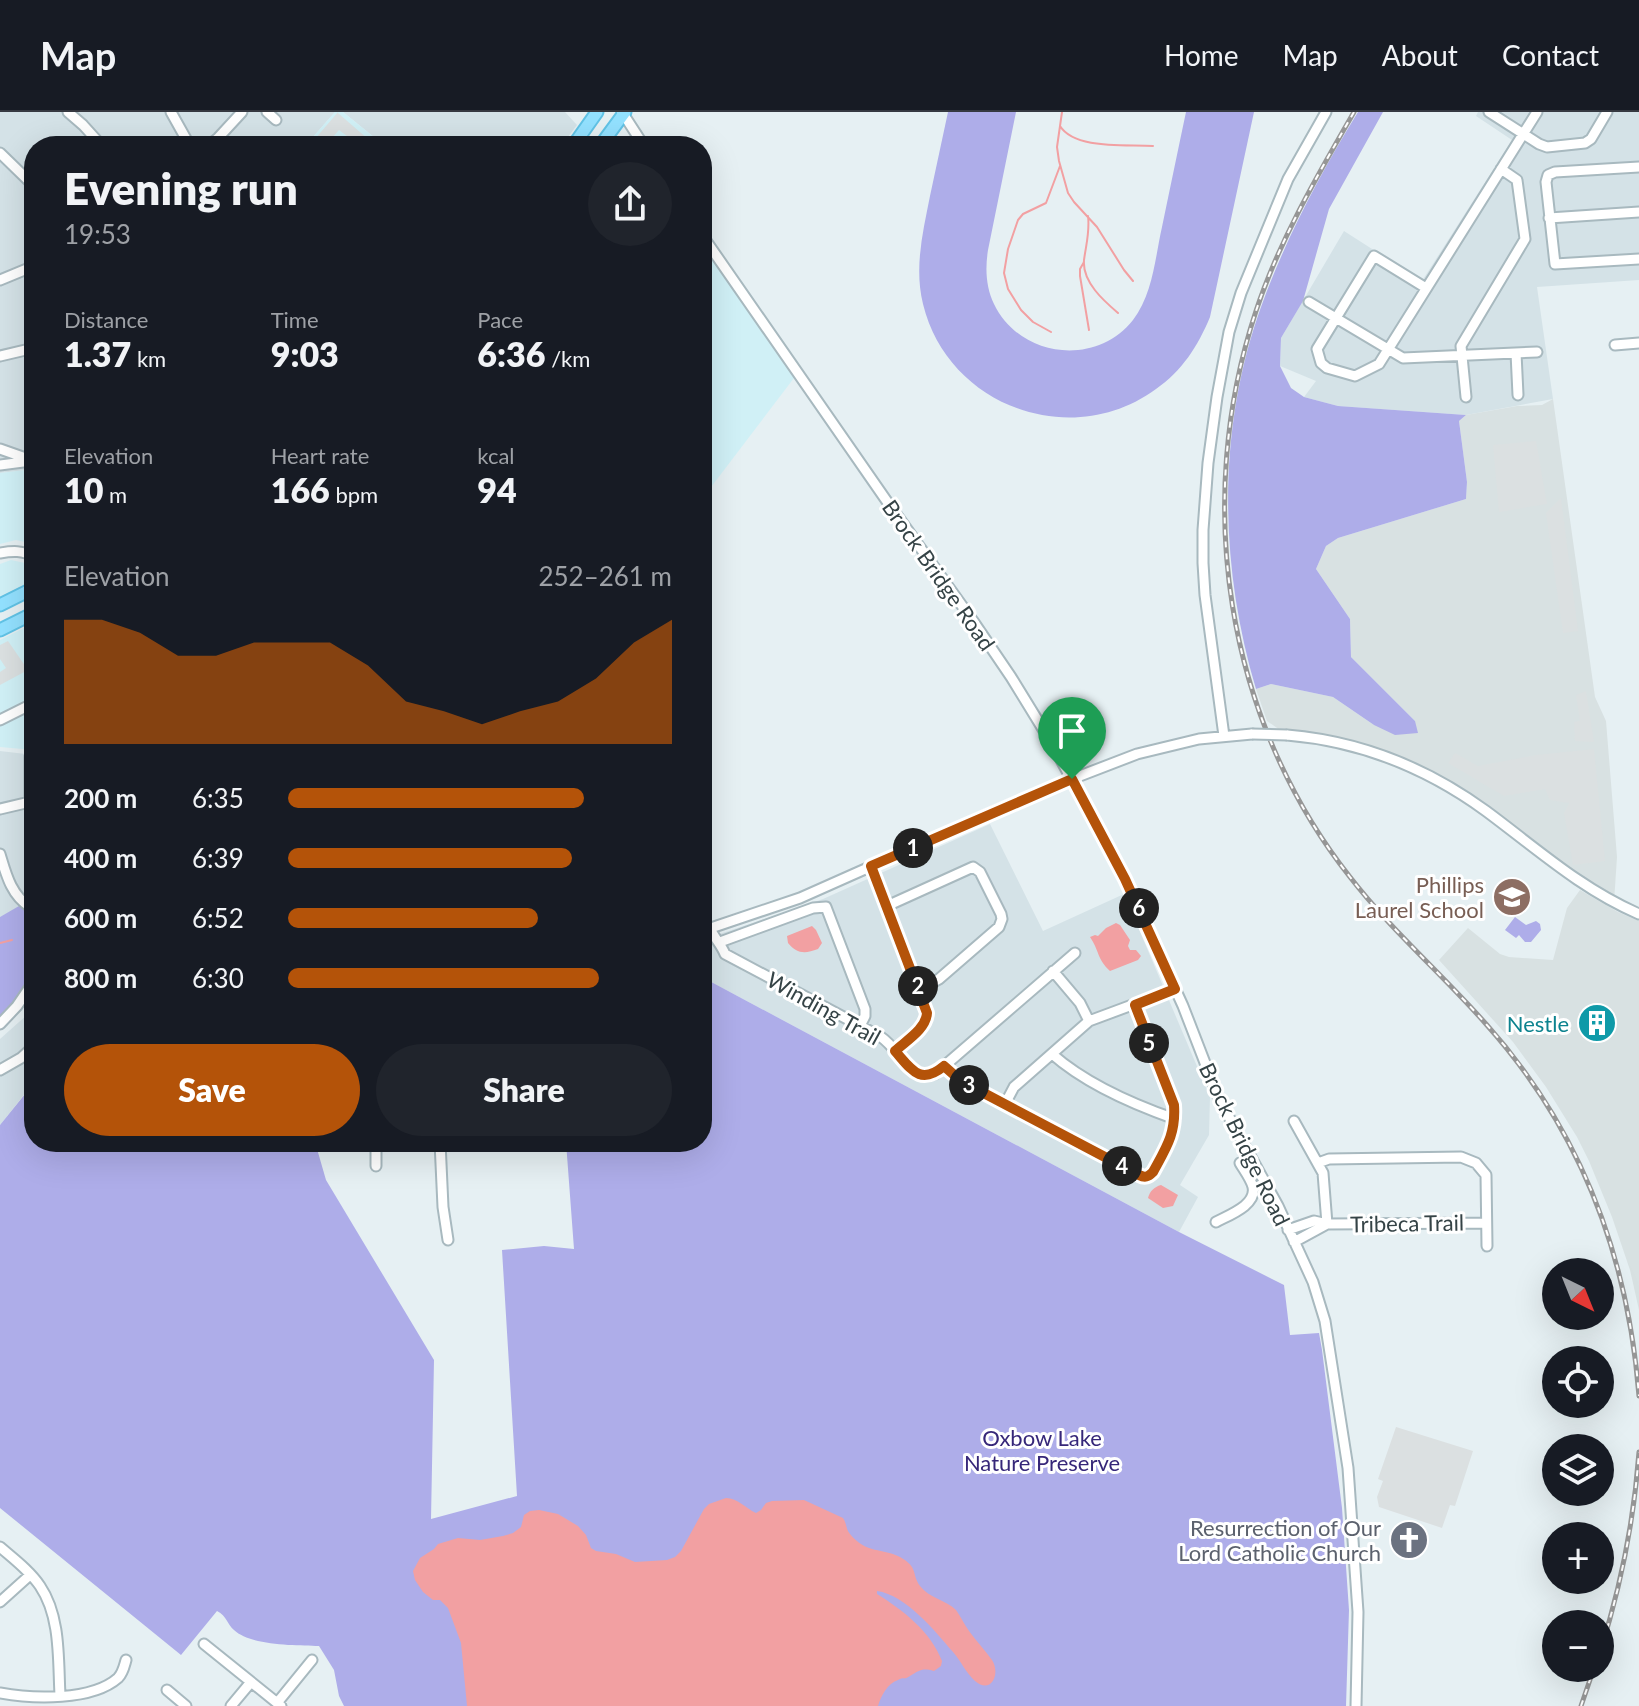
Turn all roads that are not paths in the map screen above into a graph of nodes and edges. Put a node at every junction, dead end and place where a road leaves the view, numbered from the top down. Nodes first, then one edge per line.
1 (68, 112) edge
2 (171, 112) edge
3 (242, 112) edge
4 (267, 112) edge
5 (597, 112) edge
6 (1326, 112) edge
7 (1537, 112) edge
8 (1607, 112) edge
9 (624, 113) edge
10 (1493, 113) edge
11 (276, 120) dead end
12 (1523, 135) junction
13 (93, 136) edge
14 (184, 136) edge
15 (220, 136) edge
16 (580, 136) edge
17 (607, 136) edge
18 (638, 136) edge
19 (0, 153) edge
20 (1639, 167) edge
21 (1501, 169) junction
22 (24, 176) edge
23 (1639, 212) edge
24 (1549, 218) junction
25 (712, 249) edge
26 (1639, 259) edge
27 (24, 270) edge
28 (0, 280) edge
29 (1426, 288) junction
30 (1309, 302) dead end
31 (1336, 318) junction
32 (1639, 343) edge
33 (1615, 345) dead end
34 (24, 350) edge
35 (1387, 350) junction
36 (1537, 352) dead end
37 (1516, 353) junction
38 (0, 356) edge
39 (1463, 356) junction
40 (1518, 395) dead end
41 (1466, 397) dead end
42 (0, 449) edge
43 (24, 457) edge
44 (24, 462) edge
45 (0, 465) edge
46 (24, 552) edge
47 (0, 553) edge
48 (24, 593) edge
49 (0, 605) edge
50 (24, 618) edge
51 (0, 630) edge
52 (24, 708) edge
53 (0, 720) edge
54 (1224, 736) junction
55 (1072, 779) junction
56 (24, 803) edge
57 (0, 809) edge
58 (0, 854) edge
59 (871, 866) junction
60 (24, 903) edge
61 (887, 906) junction
62 (1639, 914) edge
63 (712, 927) edge
64 (712, 933) edge
65 (720, 942) junction
66 (1075, 953) dead end
67 (1053, 971) junction
68 (1175, 989) junction
69 (919, 990) junction
70 (24, 996) edge
71 (1135, 1005) junction
72 (1089, 1021) junction
73 (0, 1024) edge
74 (860, 1026) junction
75 (895, 1051) junction
76 (1052, 1054) junction
77 (24, 1055) edge
78 (0, 1056) edge
79 (944, 1066) junction
80 (2, 1068) edge
81 (1005, 1104) junction
82 (1175, 1119) junction
83 (1294, 1121) dead end
84 (376, 1152) edge
85 (440, 1152) edge
86 (1240, 1163) dead end
87 (1318, 1163) junction
88 (376, 1166) dead end
89 (1266, 1183) junction
90 (1253, 1190) junction
91 (1216, 1222) dead end
92 (1486, 1223) junction
93 (1327, 1224) junction
94 (1288, 1230) junction
95 (448, 1240) dead end
96 (1294, 1242) junction
97 (1487, 1246) dead end
98 (0, 1547) edge
99 (30, 1575) junction
100 (0, 1602) edge
101 (204, 1644) dead end
102 (126, 1660) dead end
103 (312, 1660) dead end
104 (251, 1682) junction
105 (167, 1690) dead end
106 (0, 1693) edge
107 (60, 1695) junction
108 (279, 1704) edge
109 (186, 1706) edge
110 (231, 1706) edge
111 (1356, 1706) edge

1 - 13 street
2 - 14 street
3 - 15 street
4 - 11 street
5 - 16 main road
6 - 54 street
7 - 12 street
8 - 12 street
9 - 17 main road
9 - 18 street
10 - 12 street
12 - 21 street
19 - 22 street
20 - 24 street
21 - 29 street
21 - 39 street
23 - 24 street
24 - 26 street
25 - 55 street, Brock Bridge Road
27 - 28 street
29 - 31 street
29 - 35 street
30 - 31 street
31 - 35 street
31 - 35 street
32 - 33 street
34 - 38 street
35 - 39 street
36 - 37 street
37 - 39 street
37 - 40 street
39 - 41 street
42 - 43 street
44 - 45 street
46 - 47 street
48 - 49 main road
50 - 51 main road
52 - 53 street
54 - 55 street
54 - 62 street, bridge
55 - 59 street
55 - 68 street, Brock Bridge Road
56 - 57 street
58 - 60 street
59 - 61 street
59 - 63 street
61 - 69 street
61 - 69 street
64 - 65 street, Winding Trail
65 - 74 street, Winding Trail
65 - 74 street
66 - 67 street
67 - 72 street
67 - 79 street
68 - 71 street
68 - 89 street, Brock Bridge Road
69 - 75 street
70 - 73 street
71 - 72 street
71 - 82 street
72 - 76 street
74 - 75 street, Winding Trail
75 - 79 street, Winding Trail
76 - 81 street
76 - 82 street
77 - 80 street
78 - 80 street
79 - 81 street
81 - 82 street
83 - 87 street
84 - 88 street
85 - 95 street
86 - 90 street
87 - 92 street
87 - 93 street
89 - 90 street
89 - 94 street, Brock Bridge Road
90 - 91 street
92 - 93 street, Tribeca Trail
92 - 97 street
93 - 94 street, Tribeca Trail
93 - 96 street, Tribeca Trail
94 - 96 street, Brock Bridge Road
96 - 111 street, Brock Bridge Road
98 - 99 street
99 - 100 street
99 - 107 street
101 - 104 street
102 - 107 street
103 - 108 street
104 - 108 street
104 - 110 street
105 - 109 street
106 - 107 street

